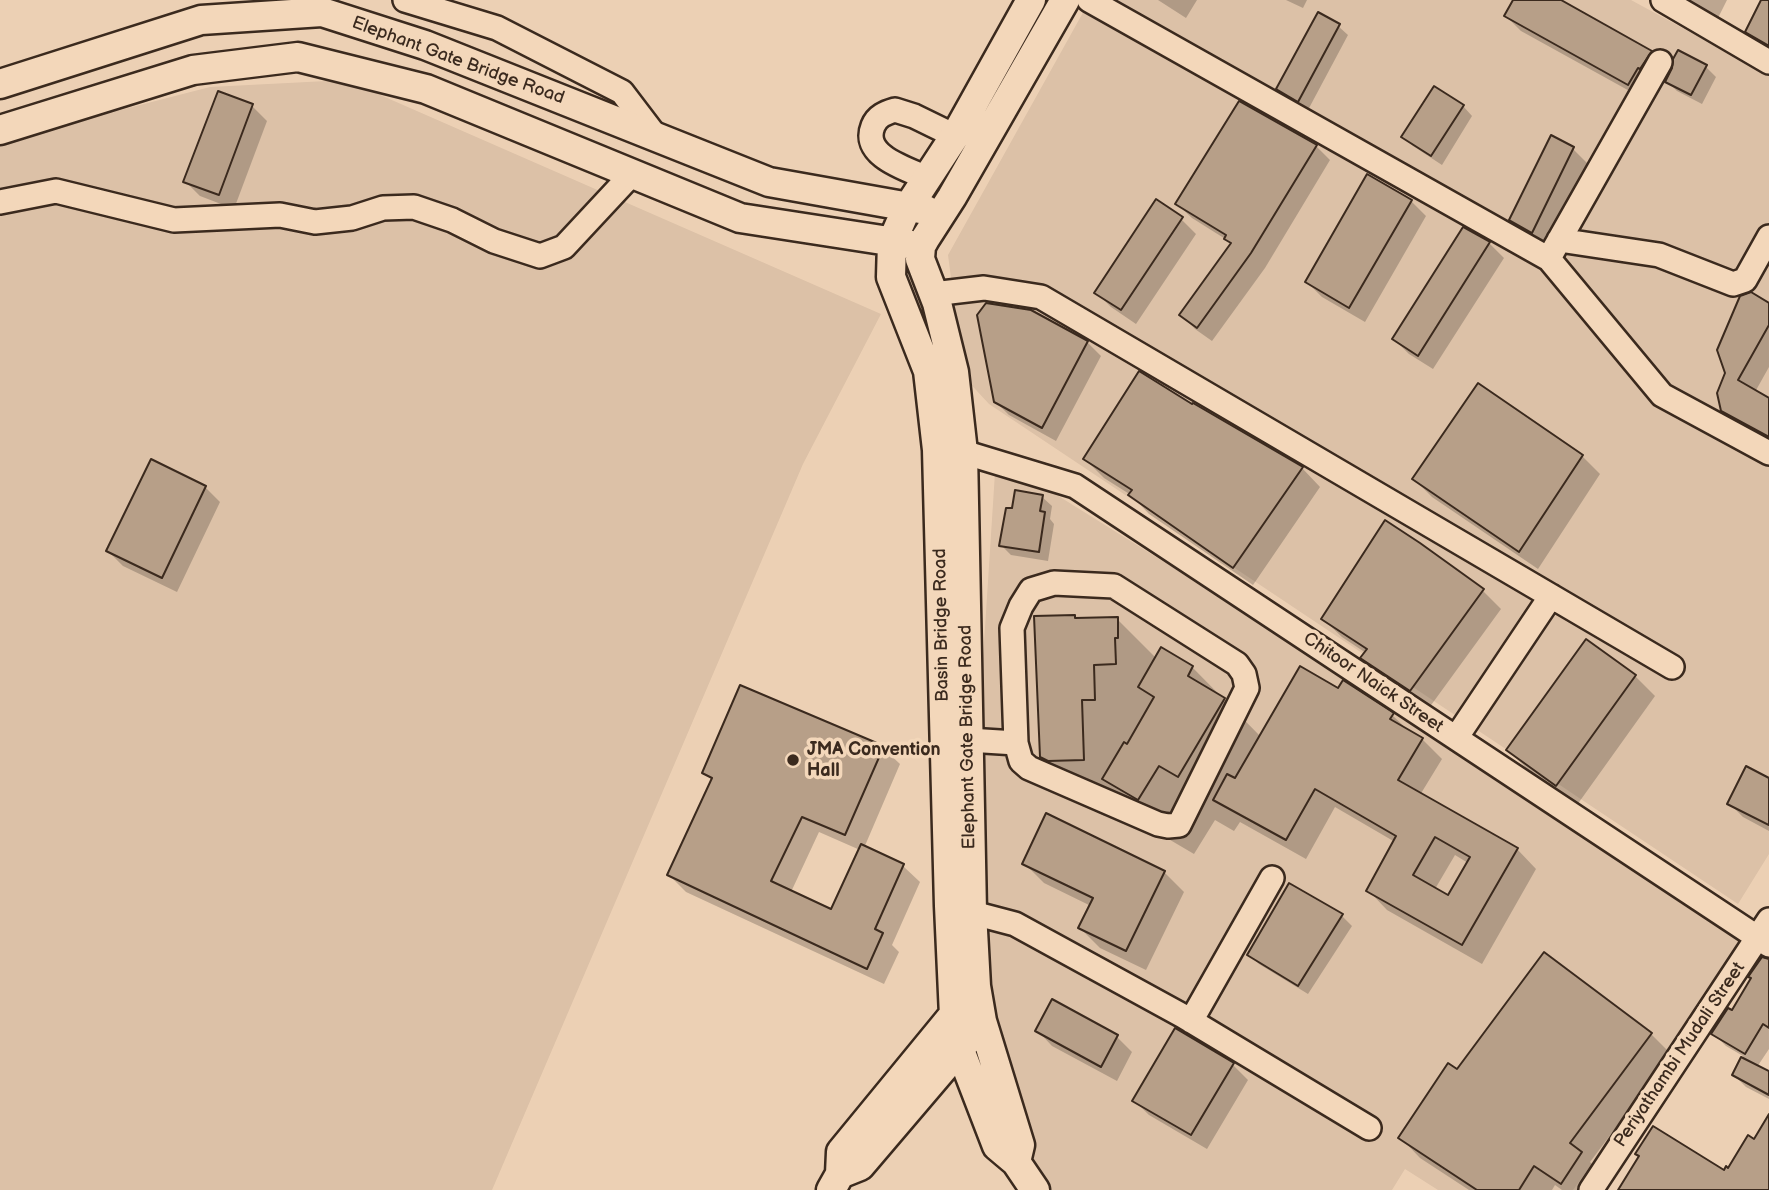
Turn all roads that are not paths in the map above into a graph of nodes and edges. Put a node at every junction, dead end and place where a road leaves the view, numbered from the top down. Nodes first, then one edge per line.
1 (405, 0) edge
2 (1031, 0) edge
3 (1065, 0) edge
4 (1089, 0) edge
5 (1663, 0) edge
6 (1660, 62) dead end
7 (1769, 62) edge
8 (0, 84) edge
9 (4, 129) edge
10 (955, 136) junction
11 (657, 138) junction
12 (632, 174) junction
13 (918, 191) junction
14 (0, 202) edge
15 (942, 212) junction
16 (1769, 237) edge
17 (892, 242) junction
18 (922, 246) junction
19 (1554, 249) junction
20 (933, 294) junction
21 (963, 452) junction
22 (1769, 453) edge
23 (1551, 596) junction
24 (1672, 667) dead end
25 (1456, 738) junction
26 (968, 740) junction
27 (1017, 743) junction
28 (1272, 878) dead end
29 (960, 909) junction
30 (1765, 934) edge
31 (976, 986) junction
32 (954, 1016) junction
33 (982, 1021) junction
34 (1191, 1021) junction
35 (960, 1050) junction
36 (1369, 1128) dead end
37 (1016, 1162) junction
38 (836, 1182) edge
39 (1035, 1190) edge
40 (1591, 1190) edge

1 - 11 street
2 - 10 main road
3 - 15 main road
4 - 19 street
5 - 7 street
6 - 19 street
8 - 11 main road, Elephant Gate Bridge Road
9 - 12 main road
10 - 13 main road
10 - 13 street
11 - 13 main road, Elephant Gate Bridge Road
12 - 14 street
12 - 17 main road
13 - 15 main road, Elephant Gate Bridge Road
13 - 17 main road
15 - 18 main road
16 - 19 street
17 - 18 main road
17 - 29 main road, Basin Bridge Road
18 - 20 main road, Elephant Gate Bridge Road
19 - 22 street
20 - 21 main road, Elephant Gate Bridge Road
20 - 23 street
21 - 25 street, Chitoor Naick Street
21 - 26 main road, Elephant Gate Bridge Road
23 - 24 street
23 - 25 street
25 - 30 street, Chitoor Naick Street
26 - 27 street
26 - 29 main road, Elephant Gate Bridge Road
27 - 27 street
28 - 34 street
29 - 31 main road, Elephant Gate Bridge Road
29 - 32 main road, Basin Bridge Road
29 - 34 street
30 - 40 street, Periyathambi Mudali Street
31 - 32 main road
31 - 33 main road, Elephant Gate Bridge Road
32 - 35 main road, Basin Bridge Road
32 - 38 main road
33 - 35 main road
33 - 37 main road, Elephant Gate Bridge Road
34 - 36 street
35 - 37 main road, Basin Bridge Road
35 - 38 main road
37 - 39 main road, Basin Bridge Road

